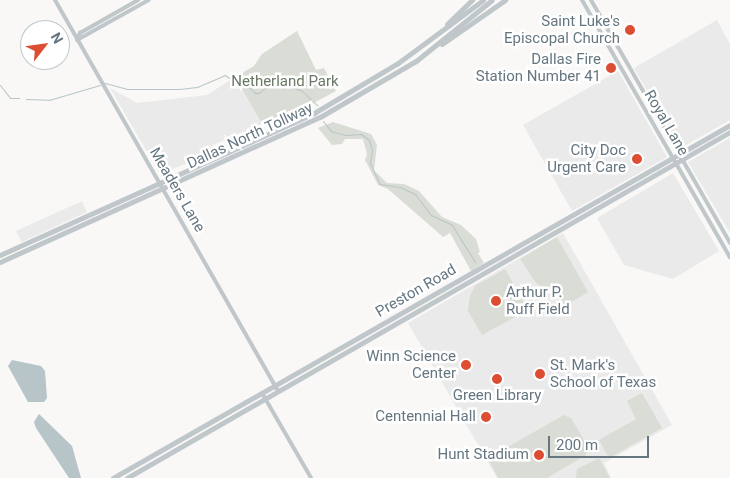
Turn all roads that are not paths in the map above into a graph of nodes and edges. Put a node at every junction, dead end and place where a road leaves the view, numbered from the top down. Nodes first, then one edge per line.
1 (55, 0) edge
2 (138, 0) edge
3 (149, 0) edge
4 (472, 0) edge
5 (483, 0) edge
6 (492, 0) edge
7 (505, 0) edge
8 (582, 0) edge
9 (591, 0) edge
10 (605, 25) junction
11 (597, 26) junction
12 (600, 31) junction
13 (437, 35) junction
14 (77, 40) junction
15 (622, 55) junction
16 (421, 57) junction
17 (616, 58) junction
18 (645, 95) junction
19 (639, 99) junction
20 (654, 110) junction
21 (648, 114) junction
22 (730, 125) edge
23 (730, 132) edge
24 (680, 154) junction
25 (673, 158) junction
26 (683, 160) junction
27 (677, 164) junction
28 (621, 188) junction
29 (616, 191) junction
30 (624, 194) junction
31 (619, 197) junction
32 (730, 243) edge
33 (0, 255) edge
34 (730, 257) edge
35 (0, 262) edge
36 (275, 385) junction
37 (279, 392) junction
38 (262, 393) junction
39 (266, 399) junction
40 (113, 478) edge
41 (128, 478) edge
42 (311, 478) edge

1 - 14 street, Meaders Lane
2 - 14 street
3 - 14 street
4 - 13 highway
5 - 13 highway, Dallas North Tollway
6 - 16 highway, Dallas North Tollway
7 - 16 highway
8 - 11 street, Royal Lane
9 - 10 street, Royal Lane
10 - 11 street
10 - 12 street
10 - 15 street, Royal Lane
11 - 12 street, Royal Lane
12 - 17 street, Royal Lane
13 - 33 highway, Dallas North Tollway
14 - 36 street, Meaders Lane
15 - 17 street
15 - 18 street, Royal Lane
16 - 35 highway, Dallas North Tollway
17 - 19 street, Royal Lane
18 - 19 street
18 - 20 street, Royal Lane
19 - 21 street, Royal Lane
20 - 21 street
20 - 24 street, Royal Lane
21 - 25 street, Royal Lane
22 - 24 main road, Preston Road
23 - 26 main road, Preston Road
24 - 25 main road, Preston Road
24 - 26 street, Royal Lane
25 - 27 street, Royal Lane
25 - 28 main road, Preston Road
26 - 27 main road, Preston Road
26 - 32 street, Royal Lane
27 - 30 main road, Preston Road
27 - 34 street, Royal Lane
28 - 29 main road, Preston Road
28 - 30 main road
29 - 31 main road
29 - 36 main road, Preston Road
30 - 31 main road, Preston Road
31 - 37 main road, Preston Road
36 - 37 street, Meaders Lane
36 - 38 main road, Preston Road
37 - 39 main road, Preston Road
38 - 39 street
38 - 40 main road, Preston Road
39 - 41 main road, Preston Road
39 - 42 street

